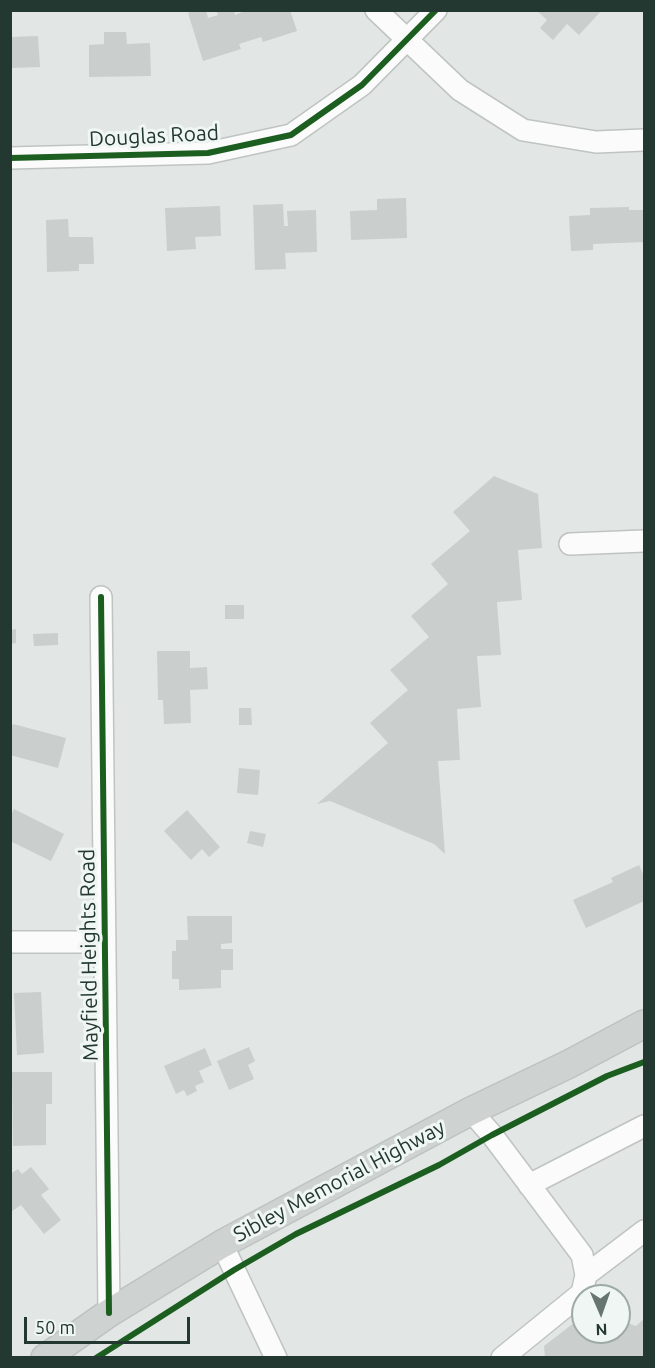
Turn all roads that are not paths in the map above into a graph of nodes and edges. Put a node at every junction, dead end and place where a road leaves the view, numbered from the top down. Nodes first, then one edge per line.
1 (376, 10) edge
2 (436, 10) edge
3 (408, 39) junction
4 (645, 140) edge
5 (10, 158) edge
6 (645, 541) edge
7 (570, 544) dead end
8 (101, 597) dead end
9 (10, 942) edge
10 (105, 942) junction
11 (645, 1024) edge
12 (471, 1112) junction
13 (645, 1126) edge
14 (530, 1185) junction
15 (645, 1231) edge
16 (222, 1244) junction
17 (586, 1275) junction
18 (109, 1313) junction
19 (45, 1358) edge
20 (276, 1358) edge
21 (502, 1358) edge

1 - 3 street
2 - 3 street, Douglas Road
3 - 4 street
3 - 5 street, Douglas Road
6 - 7 street
8 - 10 street, Mayfield Heights Road
9 - 10 street
10 - 18 street, Mayfield Heights Road
11 - 12 main road, Sibley Memorial Highway
12 - 14 street
12 - 16 main road, Sibley Memorial Highway
13 - 14 street
14 - 17 street
15 - 17 street
16 - 18 main road, Sibley Memorial Highway
16 - 20 street
17 - 21 street
18 - 19 main road, Sibley Memorial Highway

